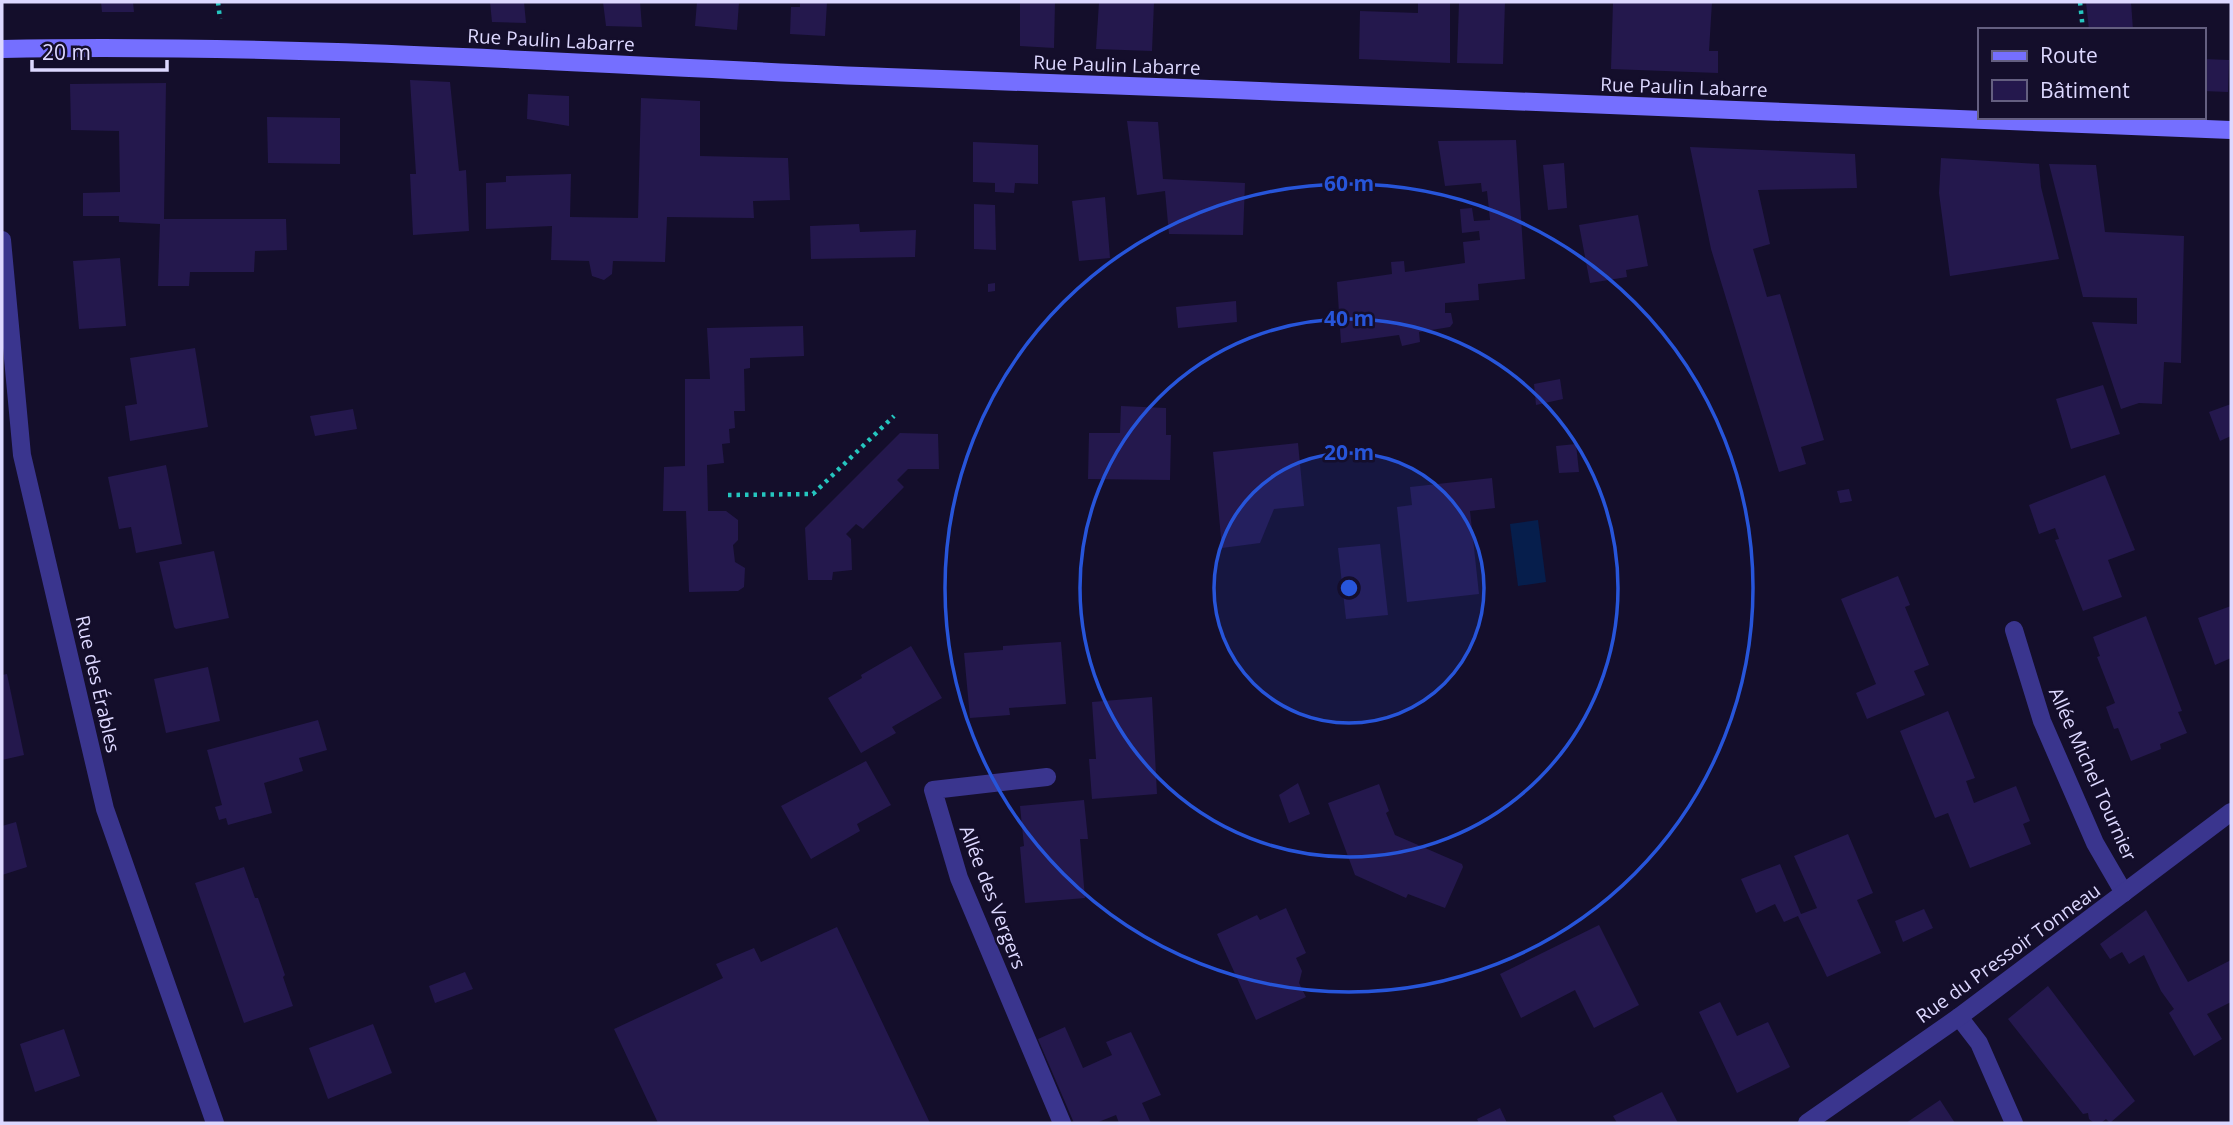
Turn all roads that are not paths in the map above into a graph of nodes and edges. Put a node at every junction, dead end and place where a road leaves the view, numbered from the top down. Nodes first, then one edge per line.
1 (2, 49) edge
2 (2231, 130) edge
3 (2, 240) edge
4 (2014, 630) dead end
5 (1047, 777) dead end
6 (2231, 812) edge
7 (2124, 893) junction
8 (1959, 1017) junction
9 (215, 1123) edge
10 (1062, 1123) edge
11 (1807, 1123) edge
12 (2014, 1123) edge

1 - 2 street, Rue Paulin Labarre
3 - 9 street, Rue des Érables
4 - 7 street, Allée Michel Tournier
5 - 10 street, Allée des Vergers
6 - 7 street, Rue du Pressoir Tonneau
7 - 8 street, Rue du Pressoir Tonneau
8 - 11 street, Rue du Pressoir Tonneau
8 - 12 street

